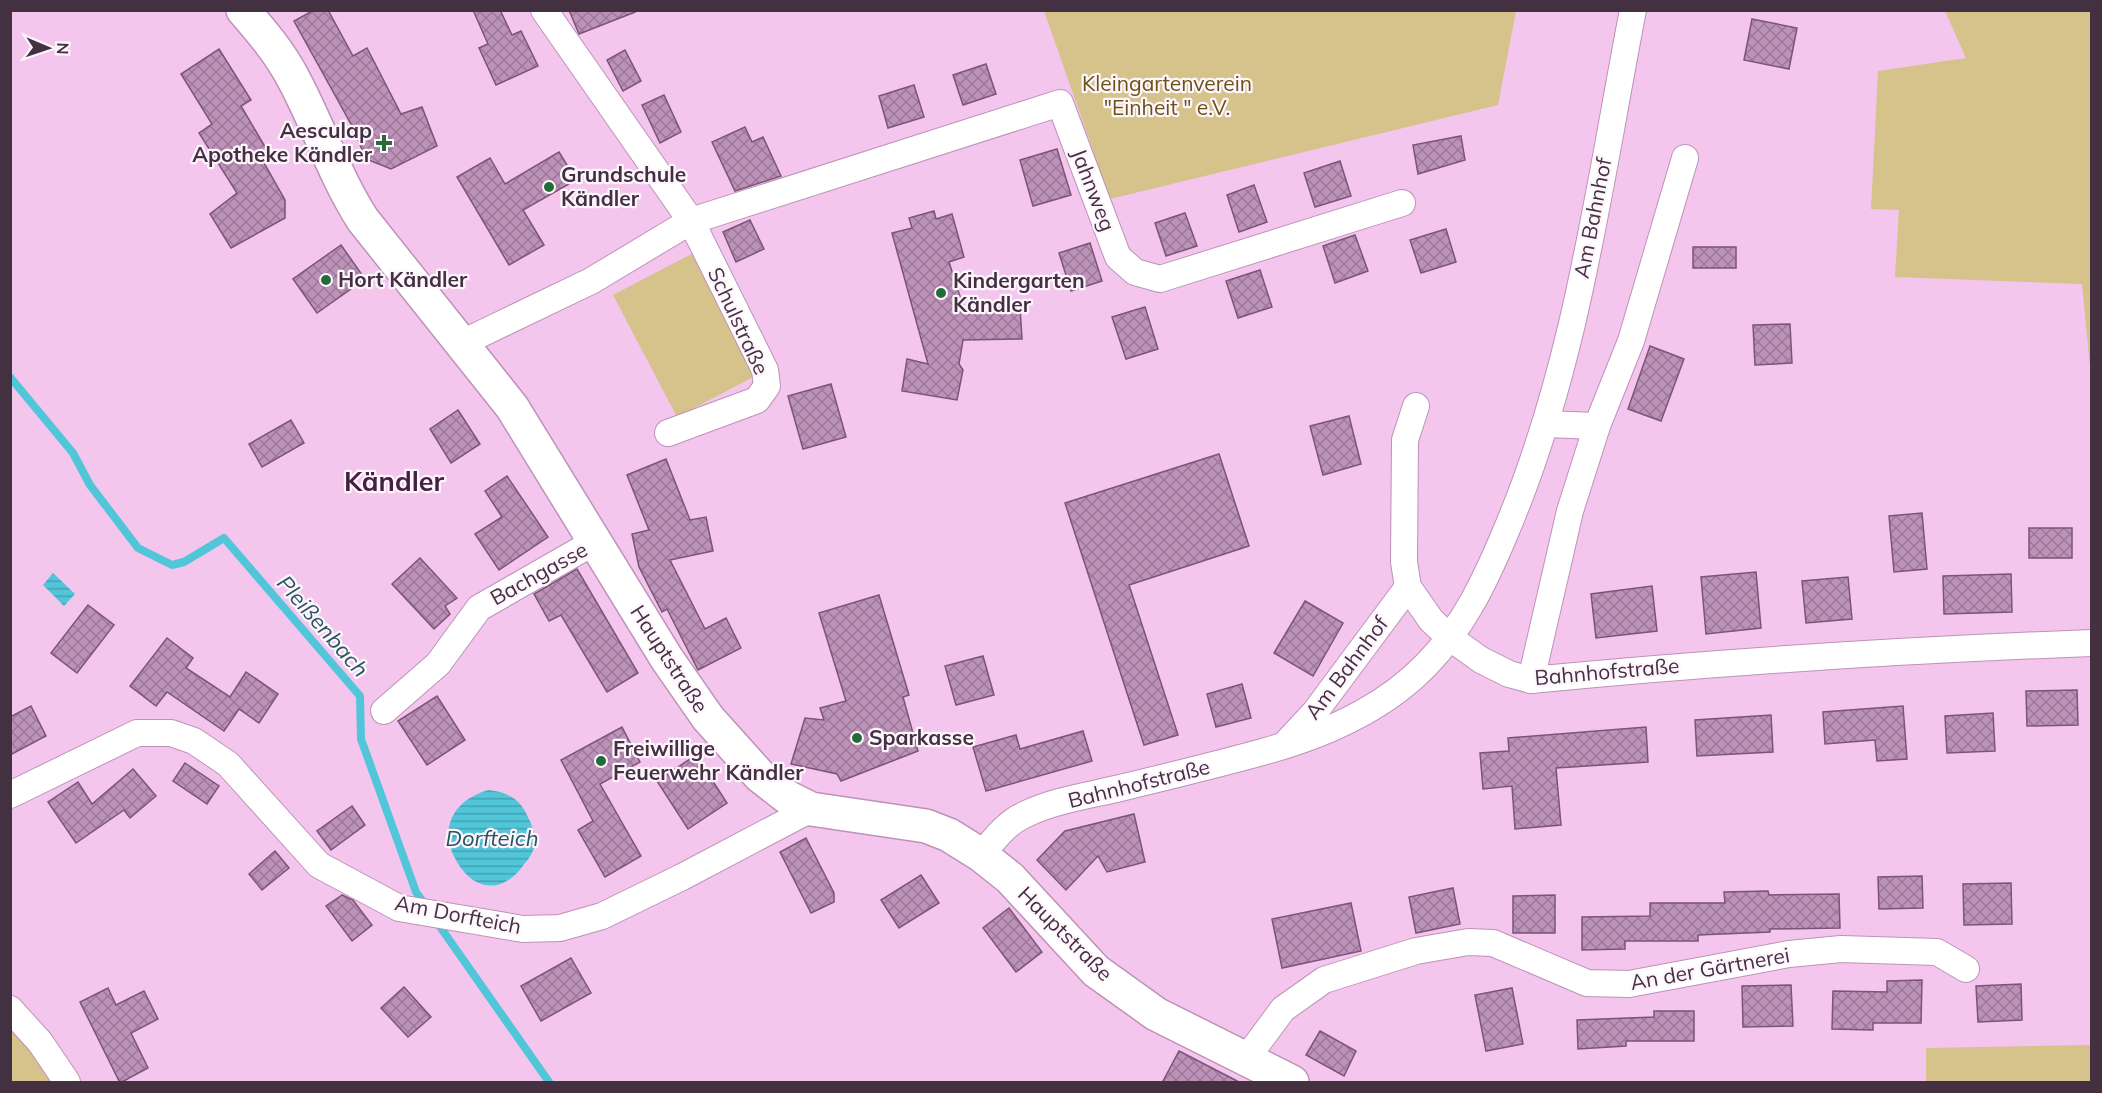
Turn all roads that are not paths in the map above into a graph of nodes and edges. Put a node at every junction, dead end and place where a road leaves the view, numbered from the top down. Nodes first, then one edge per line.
1 (243, 10) edge
2 (544, 10) edge
3 (1633, 10) edge
4 (1685, 158) dead end
5 (1402, 203) dead end
6 (691, 221) junction
7 (462, 343) junction
8 (1416, 405) dead end
9 (1545, 424) junction
10 (1597, 426) junction
11 (668, 433) dead end
12 (597, 541) junction
13 (1408, 587) junction
14 (1449, 637) junction
15 (2091, 643) edge
16 (1531, 680) junction
17 (384, 711) dead end
18 (1283, 746) junction
19 (10, 795) edge
20 (811, 809) junction
21 (981, 855) junction
22 (1966, 969) dead end
23 (10, 1010) edge
24 (1246, 1059) junction
25 (67, 1083) edge
26 (1292, 1083) edge

1 - 7 street, Hauptstraße
2 - 6 street, Schulstraße
3 - 9 street, Am Bahnhof
4 - 10 street
5 - 6 street, Jahnweg
6 - 7 street
6 - 11 street, Schulstraße
7 - 12 street, Hauptstraße
8 - 13 street
9 - 10 street
9 - 14 street, Am Bahnhof
10 - 16 street
12 - 17 street, Bachgasse
12 - 20 street, Hauptstraße
13 - 14 street
13 - 18 street, Am Bahnhof
14 - 16 street, Bahnhofstraße
14 - 18 street, Bahnhofstraße
15 - 16 street, Bahnhofstraße
18 - 21 street, Bahnhofstraße
19 - 20 street, Am Dorfteich
20 - 21 street, Hauptstraße
21 - 24 street, Hauptstraße
22 - 24 street, An der Gärtnerei
23 - 25 street
24 - 26 street, Hauptstraße

